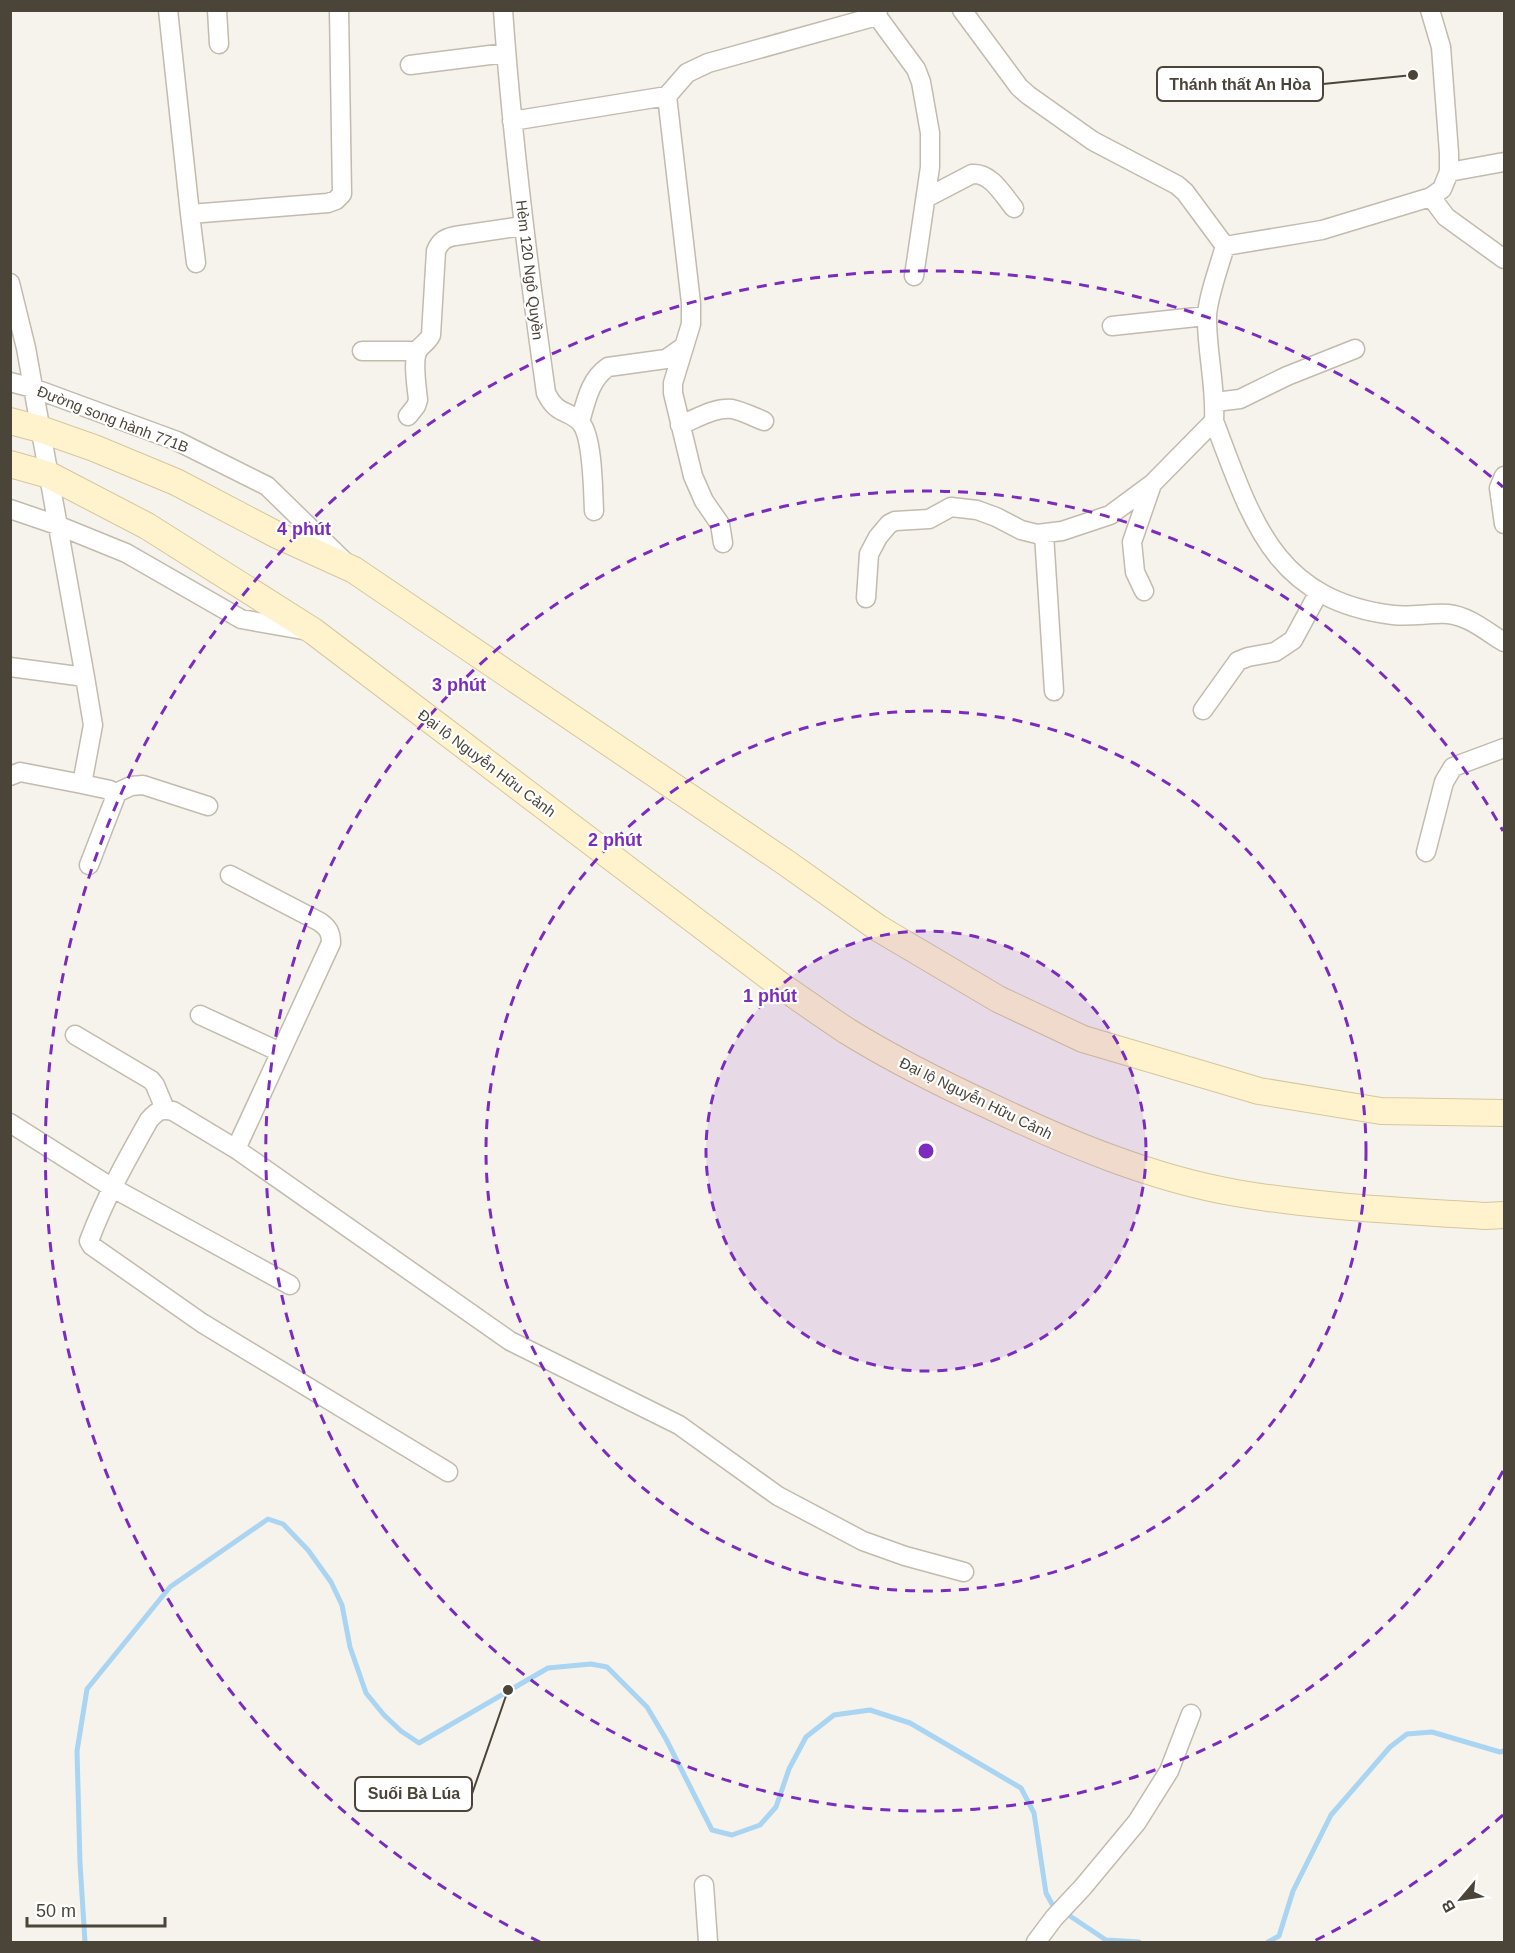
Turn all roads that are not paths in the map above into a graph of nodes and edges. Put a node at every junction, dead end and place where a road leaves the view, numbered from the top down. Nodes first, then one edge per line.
1 (168, 10) edge
2 (217, 10) edge
3 (339, 10) edge
4 (503, 10) edge
5 (963, 10) edge
6 (1430, 10) edge
7 (877, 13) edge
8 (219, 44) dead end
9 (506, 53) junction
10 (410, 65) dead end
11 (667, 96) junction
12 (512, 121) junction
13 (1504, 162) edge
14 (1449, 172) junction
15 (926, 198) junction
16 (1431, 198) junction
17 (1014, 208) dead end
18 (190, 214) junction
19 (523, 226) junction
20 (1225, 246) junction
21 (1504, 259) edge
22 (196, 263) dead end
23 (914, 276) dead end
24 (10, 283) edge
25 (1206, 316) junction
26 (1112, 326) dead end
27 (683, 347) junction
28 (1355, 349) dead end
29 (362, 351) dead end
30 (418, 351) junction
31 (10, 382) edge
32 (33, 388) junction
33 (1215, 402) junction
34 (408, 416) dead end
35 (764, 420) dead end
36 (10, 421) edge
37 (1215, 421) junction
38 (580, 422) junction
39 (680, 425) junction
40 (40, 429) junction
41 (10, 464) edge
42 (49, 476) junction
43 (1504, 476) edge
44 (1152, 484) junction
45 (10, 509) edge
46 (594, 511) dead end
47 (1504, 524) edge
48 (57, 525) junction
49 (1044, 534) junction
50 (723, 543) dead end
51 (354, 570) junction
52 (1144, 591) dead end
53 (1319, 592) junction
54 (866, 598) dead end
55 (313, 631) junction
56 (1504, 642) edge
57 (10, 668) edge
58 (86, 677) junction
59 (1054, 691) dead end
60 (1203, 711) dead end
61 (1504, 748) edge
62 (10, 776) edge
63 (82, 784) junction
64 (114, 794) junction
65 (208, 806) dead end
66 (1426, 852) dead end
67 (89, 865) dead end
68 (230, 875) dead end
69 (200, 1014) dead end
70 (75, 1035) dead end
71 (280, 1052) junction
72 (165, 1109) junction
73 (1504, 1113) edge
74 (10, 1123) edge
75 (236, 1149) junction
76 (111, 1187) junction
77 (1504, 1215) edge
78 (290, 1286) dead end
79 (448, 1472) dead end
80 (964, 1572) dead end
81 (1191, 1714) dead end
82 (704, 1885) dead end
83 (708, 1942) edge
84 (1036, 1942) edge

1 - 18 street
2 - 8 street
3 - 18 street
4 - 9 street, Hẻm 120 Ngô Quyền
5 - 20 street
6 - 14 street
7 - 11 street
7 - 15 street
9 - 10 street
9 - 12 street, Hẻm 120 Ngô Quyền
11 - 12 street
11 - 27 street
12 - 19 street, Hẻm 120 Ngô Quyền
13 - 14 street
14 - 16 street
15 - 17 street
15 - 23 street
16 - 20 street
16 - 21 street
18 - 22 street
19 - 30 street
19 - 38 street, Hẻm 120 Ngô Quyền
20 - 25 street
24 - 32 street
25 - 26 street
25 - 33 street
27 - 38 street
27 - 39 street
28 - 33 street
29 - 30 street
30 - 34 street
31 - 32 street, Đường song hành 771B
32 - 40 street
32 - 51 street, Đường song hành 771B
33 - 37 street
35 - 39 street
36 - 40 main road
37 - 44 street
37 - 53 street
38 - 46 street
39 - 50 street
40 - 42 street
40 - 51 main road
41 - 42 main road, Đại lộ Nguyễn Hữu Cảnh
42 - 48 street
42 - 55 main road, Đại lộ Nguyễn Hữu Cảnh
43 - 47 street
44 - 49 street
44 - 52 street
45 - 48 street
48 - 55 street
48 - 58 street
49 - 54 street
49 - 59 street
51 - 73 main road
53 - 56 street
53 - 60 street
55 - 77 main road, Đại lộ Nguyễn Hữu Cảnh
57 - 58 street
58 - 63 street
61 - 66 street
62 - 63 street
63 - 64 street
64 - 65 street
64 - 67 street
68 - 71 street
69 - 71 street
70 - 72 street
71 - 75 street
72 - 75 street
72 - 76 street
74 - 76 street
75 - 80 street
76 - 78 street
76 - 79 street
81 - 84 street
82 - 83 street

